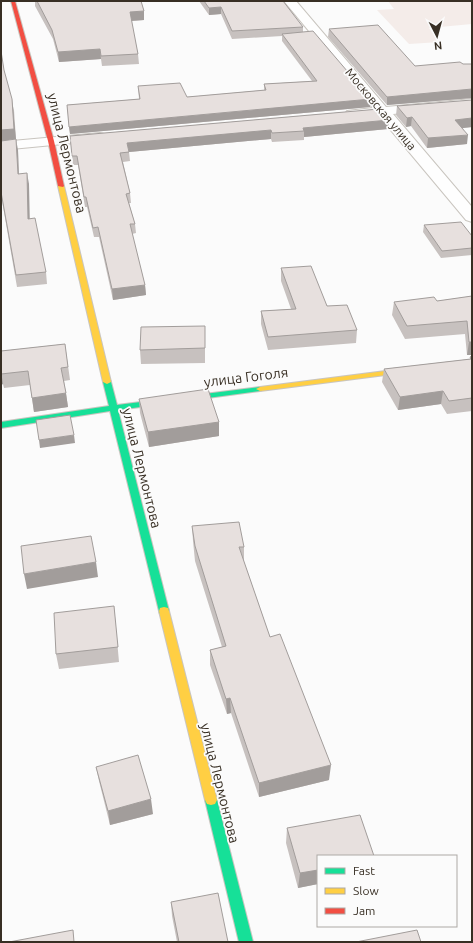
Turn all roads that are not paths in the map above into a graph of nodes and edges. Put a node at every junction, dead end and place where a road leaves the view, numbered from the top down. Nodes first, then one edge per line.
1 (12, 1) edge
2 (290, 1) edge
3 (472, 102) edge
4 (382, 111) junction
5 (342, 114) edge
6 (114, 135) edge
7 (51, 141) junction
8 (1, 146) edge
9 (472, 217) edge
10 (472, 362) edge
11 (113, 408) junction
12 (1, 425) edge
13 (246, 942) edge

1 - 7 street, улица Лермонтова
2 - 4 street, Московская улица
3 - 4 street
4 - 5 street
4 - 9 street, Московская улица
6 - 7 street
7 - 8 street
7 - 11 street, улица Лермонтова
10 - 11 street, улица Гоголя
11 - 12 street, улица Гоголя
11 - 13 street, улица Лермонтова

